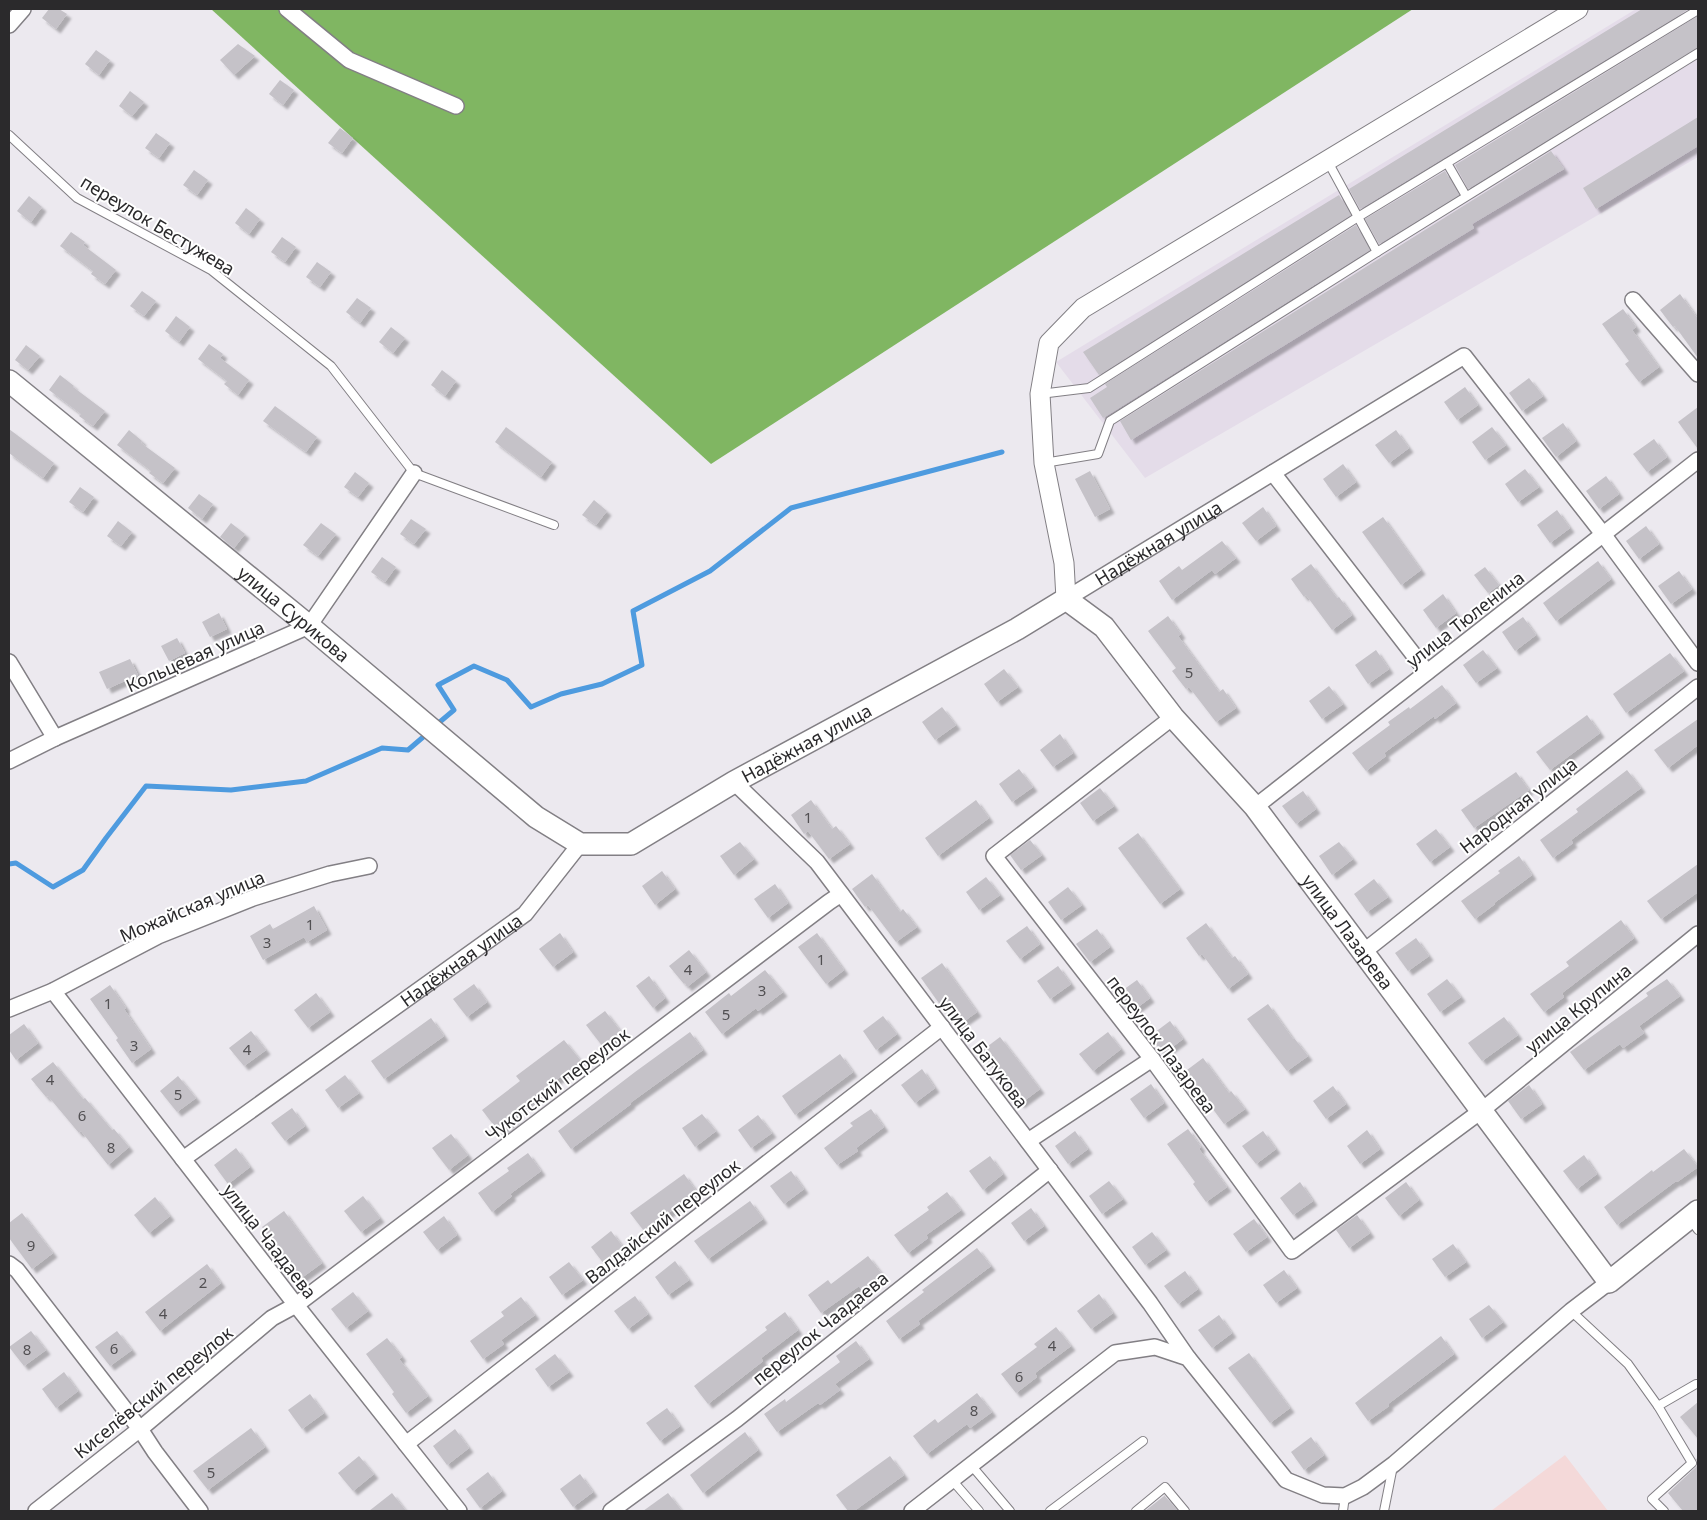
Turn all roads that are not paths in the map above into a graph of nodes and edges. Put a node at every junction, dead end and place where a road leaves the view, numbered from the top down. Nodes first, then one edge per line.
1 (23, 9) edge
2 (287, 9) edge
3 (1578, 9) edge
4 (1698, 10) edge
5 (9, 25) edge
6 (1698, 53) edge
7 (456, 106) dead end
8 (9, 135) edge
9 (1327, 160) junction
10 (1447, 163) junction
11 (1466, 196) junction
12 (1358, 217) junction
13 (1377, 252) junction
14 (1633, 300) dead end
15 (1698, 374) edge
16 (9, 381) edge
17 (1040, 394) junction
18 (1698, 460) edge
19 (1044, 463) junction
20 (414, 473) junction
21 (1273, 473) junction
22 (554, 525) dead end
23 (1603, 534) junction
24 (1066, 599) junction
25 (309, 626) junction
26 (9, 662) edge
27 (1698, 662) edge
28 (1427, 672) junction
29 (1698, 687) edge
30 (1173, 717) junction
31 (55, 738) junction
32 (9, 760) edge
33 (734, 782) junction
34 (1255, 808) junction
35 (580, 844) junction
36 (369, 866) dead end
37 (841, 894) junction
38 (1698, 934) edge
39 (1362, 953) junction
40 (53, 991) junction
41 (9, 1009) edge
42 (942, 1028) junction
43 (1152, 1059) junction
44 (1480, 1111) junction
45 (1028, 1140) junction
46 (183, 1159) junction
47 (1050, 1170) junction
48 (1695, 1220) edge
49 (9, 1264) edge
50 (1609, 1282) junction
51 (296, 1305) junction
52 (1571, 1312) junction
53 (1188, 1358) junction
54 (1698, 1384) edge
55 (1658, 1406) junction
56 (140, 1429) junction
57 (1143, 1441) dead end
58 (406, 1444) junction
59 (1394, 1464) junction
60 (971, 1465) junction
61 (952, 1480) junction
62 (1344, 1496) junction
63 (36, 1511) edge
64 (200, 1511) edge
65 (459, 1511) edge
66 (611, 1511) edge
67 (912, 1511) edge
68 (979, 1511) edge
69 (1010, 1511) edge
70 (1050, 1511) edge
71 (1136, 1511) edge
72 (1184, 1511) edge
73 (1343, 1511) edge
74 (1384, 1511) edge
75 (1664, 1511) edge

1 - 5 street
2 - 7 street
3 - 9 street
4 - 10 lane
6 - 11 lane
8 - 20 lane, переулок Бестужева
9 - 12 lane
9 - 17 street
10 - 11 lane
10 - 12 lane
11 - 13 lane
12 - 13 lane
12 - 17 lane
13 - 19 lane
14 - 15 street
16 - 25 main road, улица Сурикова
17 - 19 street
18 - 23 street, улица Тюленина
19 - 24 street
20 - 22 lane
20 - 25 street
21 - 23 street, Надёжная улица
21 - 24 street, Надёжная улица
21 - 28 street
23 - 27 street
23 - 28 street, улица Тюленина
24 - 30 main road, улица Лазарева
24 - 33 main road, Надёжная улица
25 - 31 street, Кольцевая улица
25 - 35 main road, улица Сурикова
26 - 31 street
28 - 34 street, улица Тюленина
29 - 39 street, Народная улица
30 - 34 main road, улица Лазарева
30 - 43 street, переулок Лазарева
31 - 32 street, Кольцевая улица
33 - 35 main road, Надёжная улица
33 - 37 street, улица Батукова
34 - 39 main road, улица Лазарева
35 - 46 street, Надёжная улица
36 - 40 street, Можайская улица
37 - 42 street, улица Батукова
37 - 51 street, Чукотский переулок
38 - 44 street, улица Крупина
39 - 44 main road, улица Лазарева
40 - 41 street, Можайская улица
40 - 46 street, улица Чаадаева
42 - 45 street, улица Батукова
42 - 58 street, Валдайский переулок
43 - 44 street, переулок Лазарева
43 - 45 street
44 - 50 main road, улица Лазарева
45 - 47 street, улица Батукова
46 - 51 street, улица Чаадаева
47 - 53 street, улица Батукова
47 - 66 street, переулок Чаадаева
48 - 50 main road
49 - 56 street
50 - 52 street
51 - 56 street, Киселёвский переулок
51 - 58 street, улица Чаадаева
52 - 55 lane
52 - 59 street
53 - 60 street
53 - 62 street, улица Батукова
54 - 55 lane
55 - 75 lane
56 - 63 street, Киселёвский переулок
56 - 64 street
57 - 70 lane
58 - 65 street, улица Чаадаева
59 - 62 street
59 - 74 lane
60 - 61 street
60 - 69 lane
61 - 67 street
61 - 68 lane
62 - 73 lane
71 - 72 lane

